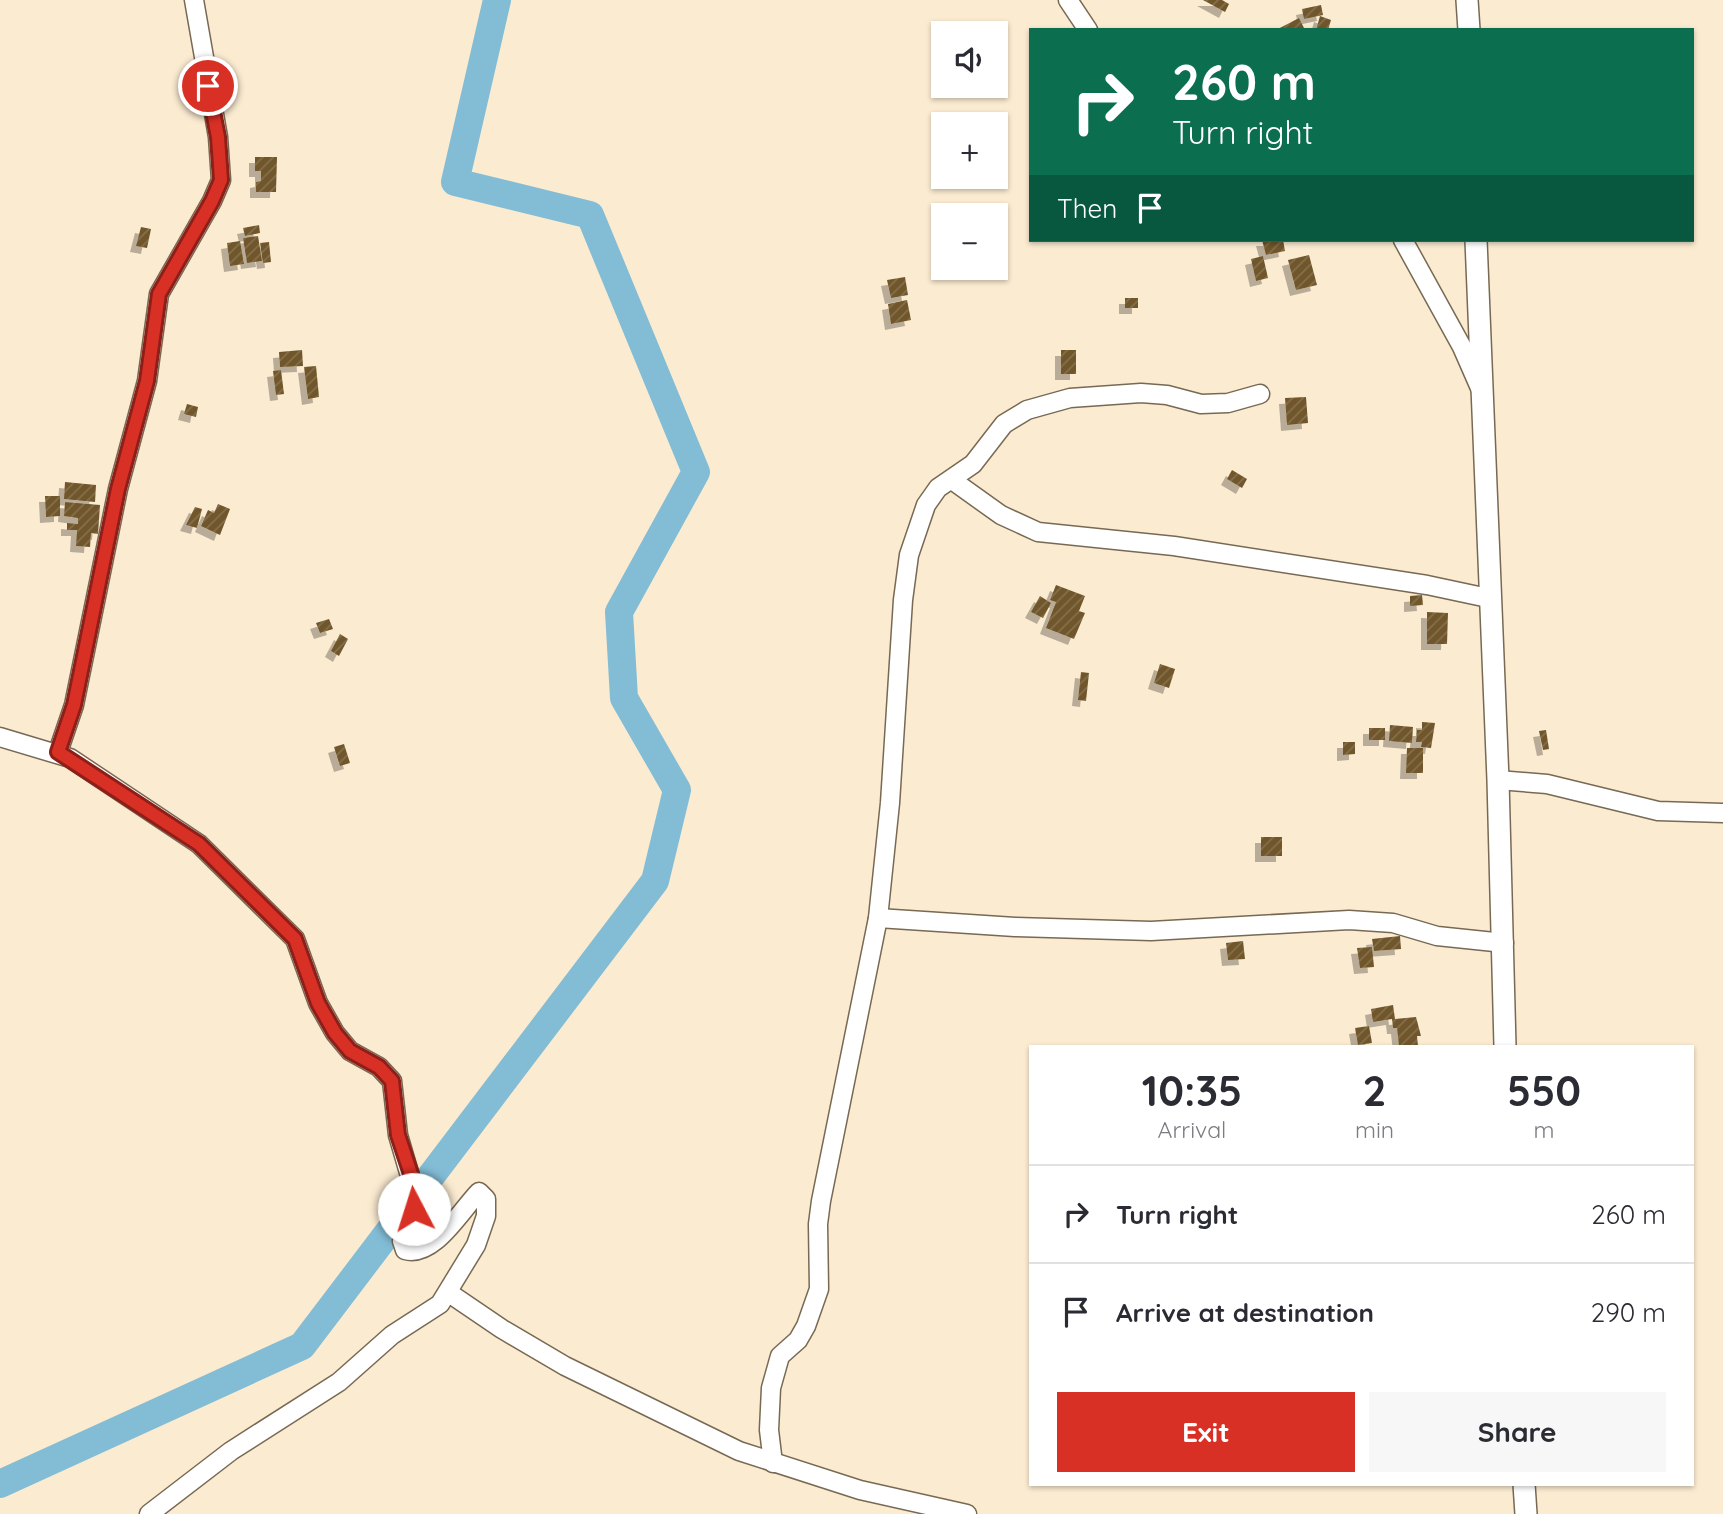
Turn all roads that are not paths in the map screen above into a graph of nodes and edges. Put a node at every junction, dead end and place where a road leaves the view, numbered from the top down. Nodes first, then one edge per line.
1 (194, 0) edge
2 (1068, 0) edge
3 (1467, 0) edge
4 (1087, 28) edge
5 (1469, 28) edge
6 (1404, 242) edge
7 (1476, 242) edge
8 (1481, 391) junction
9 (1260, 394) dead end
10 (952, 480) junction
11 (1488, 598) junction
12 (0, 737) edge
13 (58, 752) junction
14 (1498, 780) junction
15 (1723, 813) edge
16 (878, 918) junction
17 (1504, 943) junction
18 (1505, 1045) edge
19 (449, 1293) junction
20 (773, 1463) junction
21 (1524, 1486) edge
22 (149, 1514) edge
23 (967, 1514) edge
24 (1526, 1514) edge

1 - 13 street
2 - 4 street
3 - 5 main road
6 - 8 street
7 - 8 main road
8 - 11 main road
9 - 10 street
10 - 11 street
10 - 16 street
11 - 14 main road
12 - 13 street
13 - 19 street
14 - 15 street
14 - 17 main road
16 - 17 street
16 - 20 street
17 - 18 main road
19 - 20 street
19 - 22 street
20 - 23 street
21 - 24 main road

